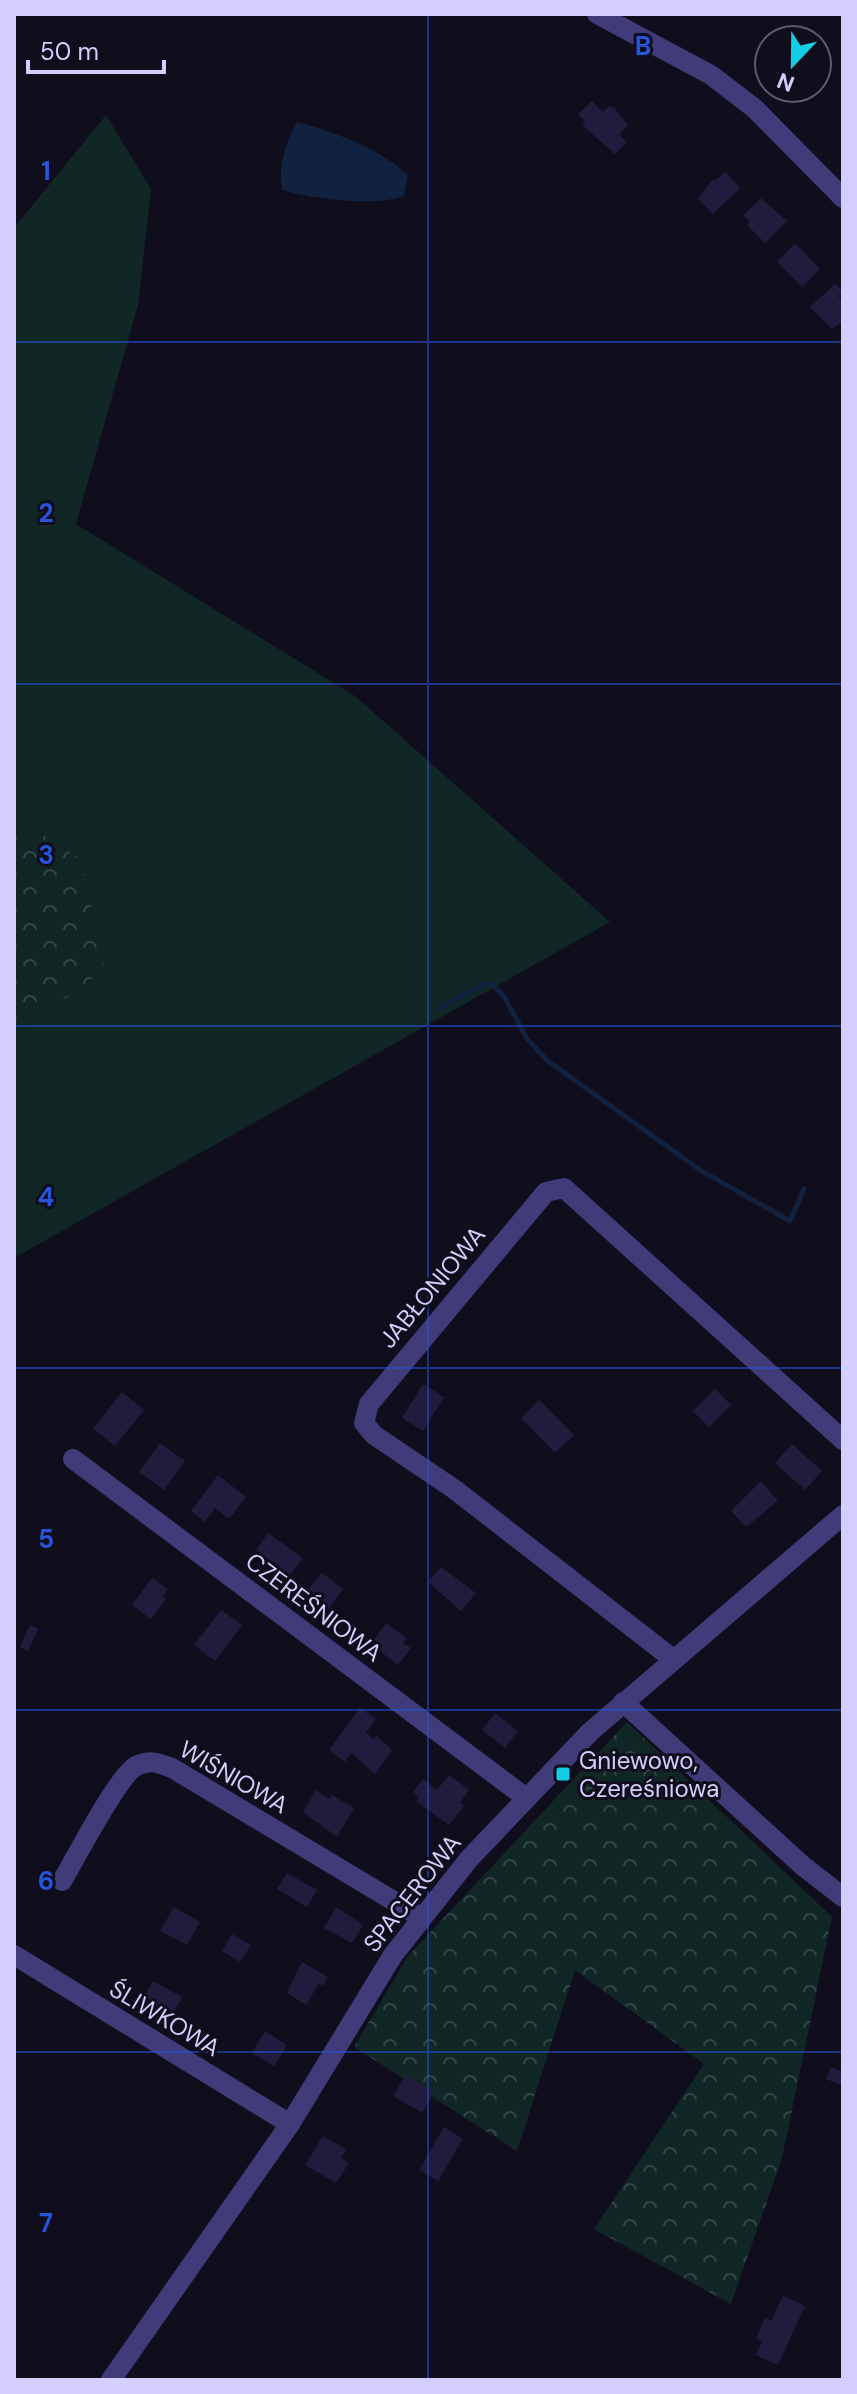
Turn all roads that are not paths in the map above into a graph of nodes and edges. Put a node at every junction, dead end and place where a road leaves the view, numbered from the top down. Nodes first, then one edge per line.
1 (597, 14) edge
2 (843, 198) edge
3 (843, 1440) edge
4 (73, 1459) dead end
5 (843, 1515) edge
6 (673, 1659) junction
7 (623, 1702) junction
8 (525, 1797) junction
9 (62, 1881) dead end
10 (843, 1897) edge
11 (422, 1918) junction
12 (14, 1955) edge
13 (290, 2124) junction
14 (111, 2380) edge

1 - 2 street
3 - 6 street, JABŁONIOWA
4 - 8 street, CZEREŚNIOWA
5 - 6 street, SPACEROWA
6 - 7 street, SPACEROWA
7 - 8 street, SPACEROWA
7 - 10 street
8 - 11 street, SPACEROWA
9 - 11 street, WIŚNIOWA
11 - 13 street, SPACEROWA
12 - 13 street, ŚLIWKOWA
13 - 14 street, SPACEROWA

